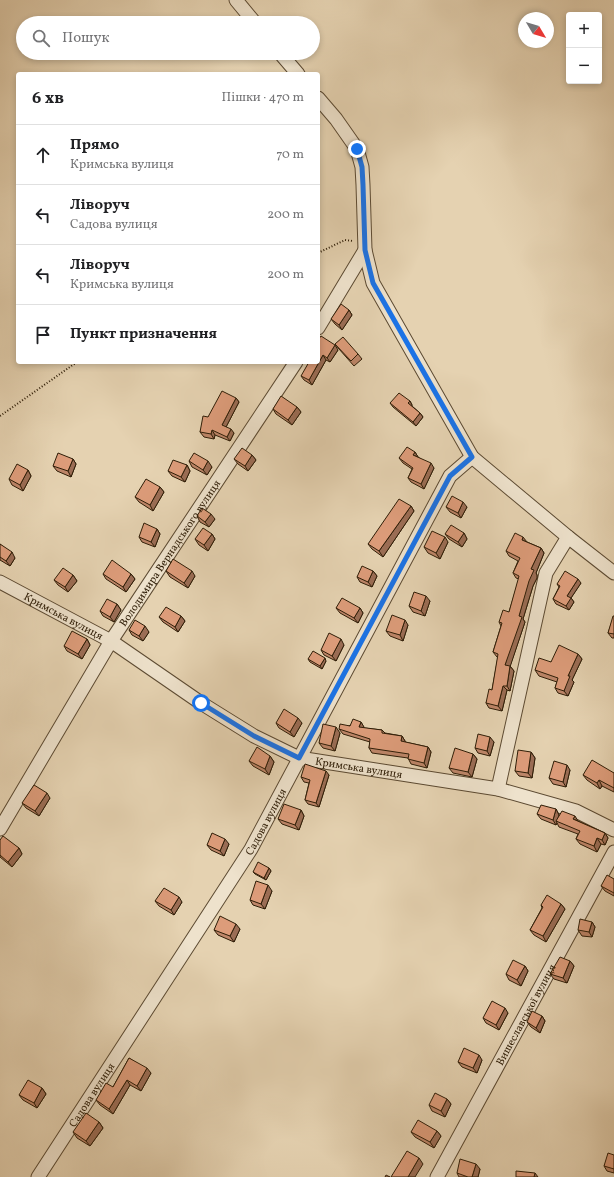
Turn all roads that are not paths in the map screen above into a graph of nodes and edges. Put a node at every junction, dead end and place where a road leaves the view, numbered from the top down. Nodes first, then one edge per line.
1 (236, 0) edge
2 (249, 16) edge
3 (286, 60) edge
4 (296, 72) edge
5 (320, 100) edge
6 (365, 250) junction
7 (320, 325) edge
8 (295, 364) edge
9 (472, 457) junction
10 (568, 537) junction
11 (614, 573) edge
12 (0, 582) edge
13 (111, 641) junction
14 (299, 758) junction
15 (498, 789) junction
16 (0, 829) edge
17 (614, 830) edge
18 (614, 852) edge
19 (38, 1177) edge
20 (437, 1177) edge

1 - 2 street
3 - 4 street
5 - 6 street
6 - 7 street
6 - 9 street
8 - 13 street, Володимира Вернадського вулиця
9 - 10 street
9 - 14 street, Садова вулиця
10 - 11 street
10 - 15 street
12 - 13 street, Кримська вулиця
13 - 14 street, Кримська вулиця
13 - 16 street, Володимира Вернадського вулиця
14 - 15 street, Кримська вулиця
14 - 19 street, Садова вулиця
15 - 17 street, Кримська вулиця
18 - 20 street, Вишеславської вулиця

